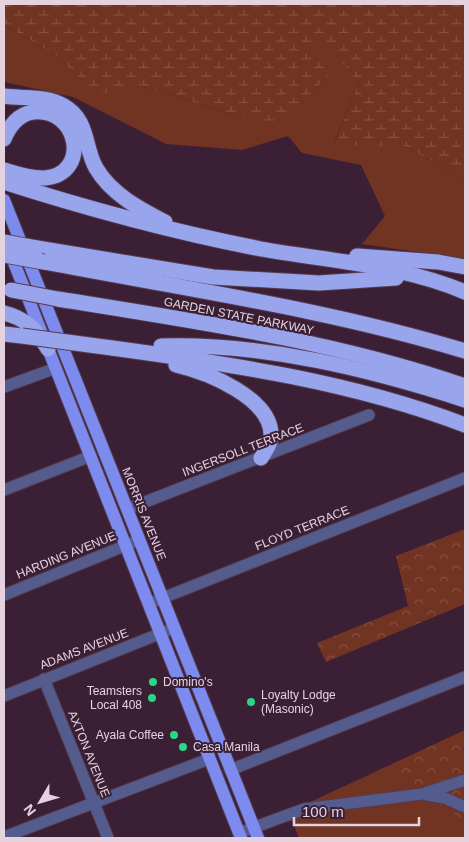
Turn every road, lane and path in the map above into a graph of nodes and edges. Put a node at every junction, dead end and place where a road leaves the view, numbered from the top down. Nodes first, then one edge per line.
1 (4, 96) edge
2 (4, 139) edge
3 (4, 170) edge
4 (4, 182) edge
5 (23, 182) junction
6 (4, 200) edge
7 (194, 234) junction
8 (4, 236) edge
9 (4, 242) edge
10 (253, 247) junction
11 (4, 255) edge
12 (465, 267) edge
13 (423, 278) junction
14 (7, 290) edge
15 (465, 292) edge
16 (5, 313) edge
17 (4, 334) edge
18 (112, 348) junction
19 (48, 349) junction
20 (465, 351) edge
21 (56, 368) junction
22 (465, 386) edge
23 (4, 387) edge
24 (465, 400) edge
25 (369, 415) dead end
26 (465, 425) edge
27 (91, 456) junction
28 (261, 458) junction
29 (465, 478) edge
30 (4, 490) edge
31 (127, 509) junction
32 (139, 540) junction
33 (127, 546) junction
34 (4, 595) edge
35 (162, 598) junction
36 (150, 603) junction
37 (174, 628) junction
38 (161, 634) junction
39 (465, 677) edge
40 (44, 679) junction
41 (4, 696) edge
42 (209, 759) junction
43 (230, 770) junction
44 (465, 780) edge
45 (422, 794) junction
46 (94, 804) junction
47 (465, 807) edge
48 (255, 833) edge
49 (240, 836) edge
50 (4, 837) edge
51 (108, 838) edge

1 - 7 highway
2 - 5 highway
3 - 5 highway
4 - 5 highway
5 - 7 highway
6 - 31 main road, MORRIS AVENUE
7 - 10 highway
8 - 19 main road
9 - 13 highway, bridge
10 - 12 highway
10 - 13 highway
11 - 20 highway, GARDEN STATE PARKWAY, bridge
13 - 15 highway
14 - 22 highway, GARDEN STATE PARKWAY, bridge
16 - 19 highway
17 - 18 highway, bridge
18 - 24 highway
18 - 26 highway
18 - 28 highway
19 - 21 main road
21 - 23 street
21 - 27 main road
25 - 28 street, INGERSOLL TERRACE
27 - 30 street
27 - 33 main road
28 - 31 street, INGERSOLL TERRACE
29 - 35 street, FLOYD TERRACE
31 - 32 main road, MORRIS AVENUE
32 - 33 street, HARDING AVENUE
32 - 35 main road, MORRIS AVENUE
33 - 34 street, HARDING AVENUE
33 - 36 main road
35 - 36 street, FLOYD TERRACE
35 - 37 main road, MORRIS AVENUE
36 - 38 main road
37 - 38 street, ADAMS AVENUE
37 - 43 main road, MORRIS AVENUE
38 - 40 street, ADAMS AVENUE
38 - 42 main road
39 - 43 street
40 - 41 street, ADAMS AVENUE
40 - 46 street, AXTON AVENUE
42 - 46 street
42 - 49 main road
43 - 48 main road, MORRIS AVENUE
44 - 45 street
45 - 47 street
45 - 48 street
46 - 50 street
46 - 51 street, AXTON AVENUE
48 - 49 street

